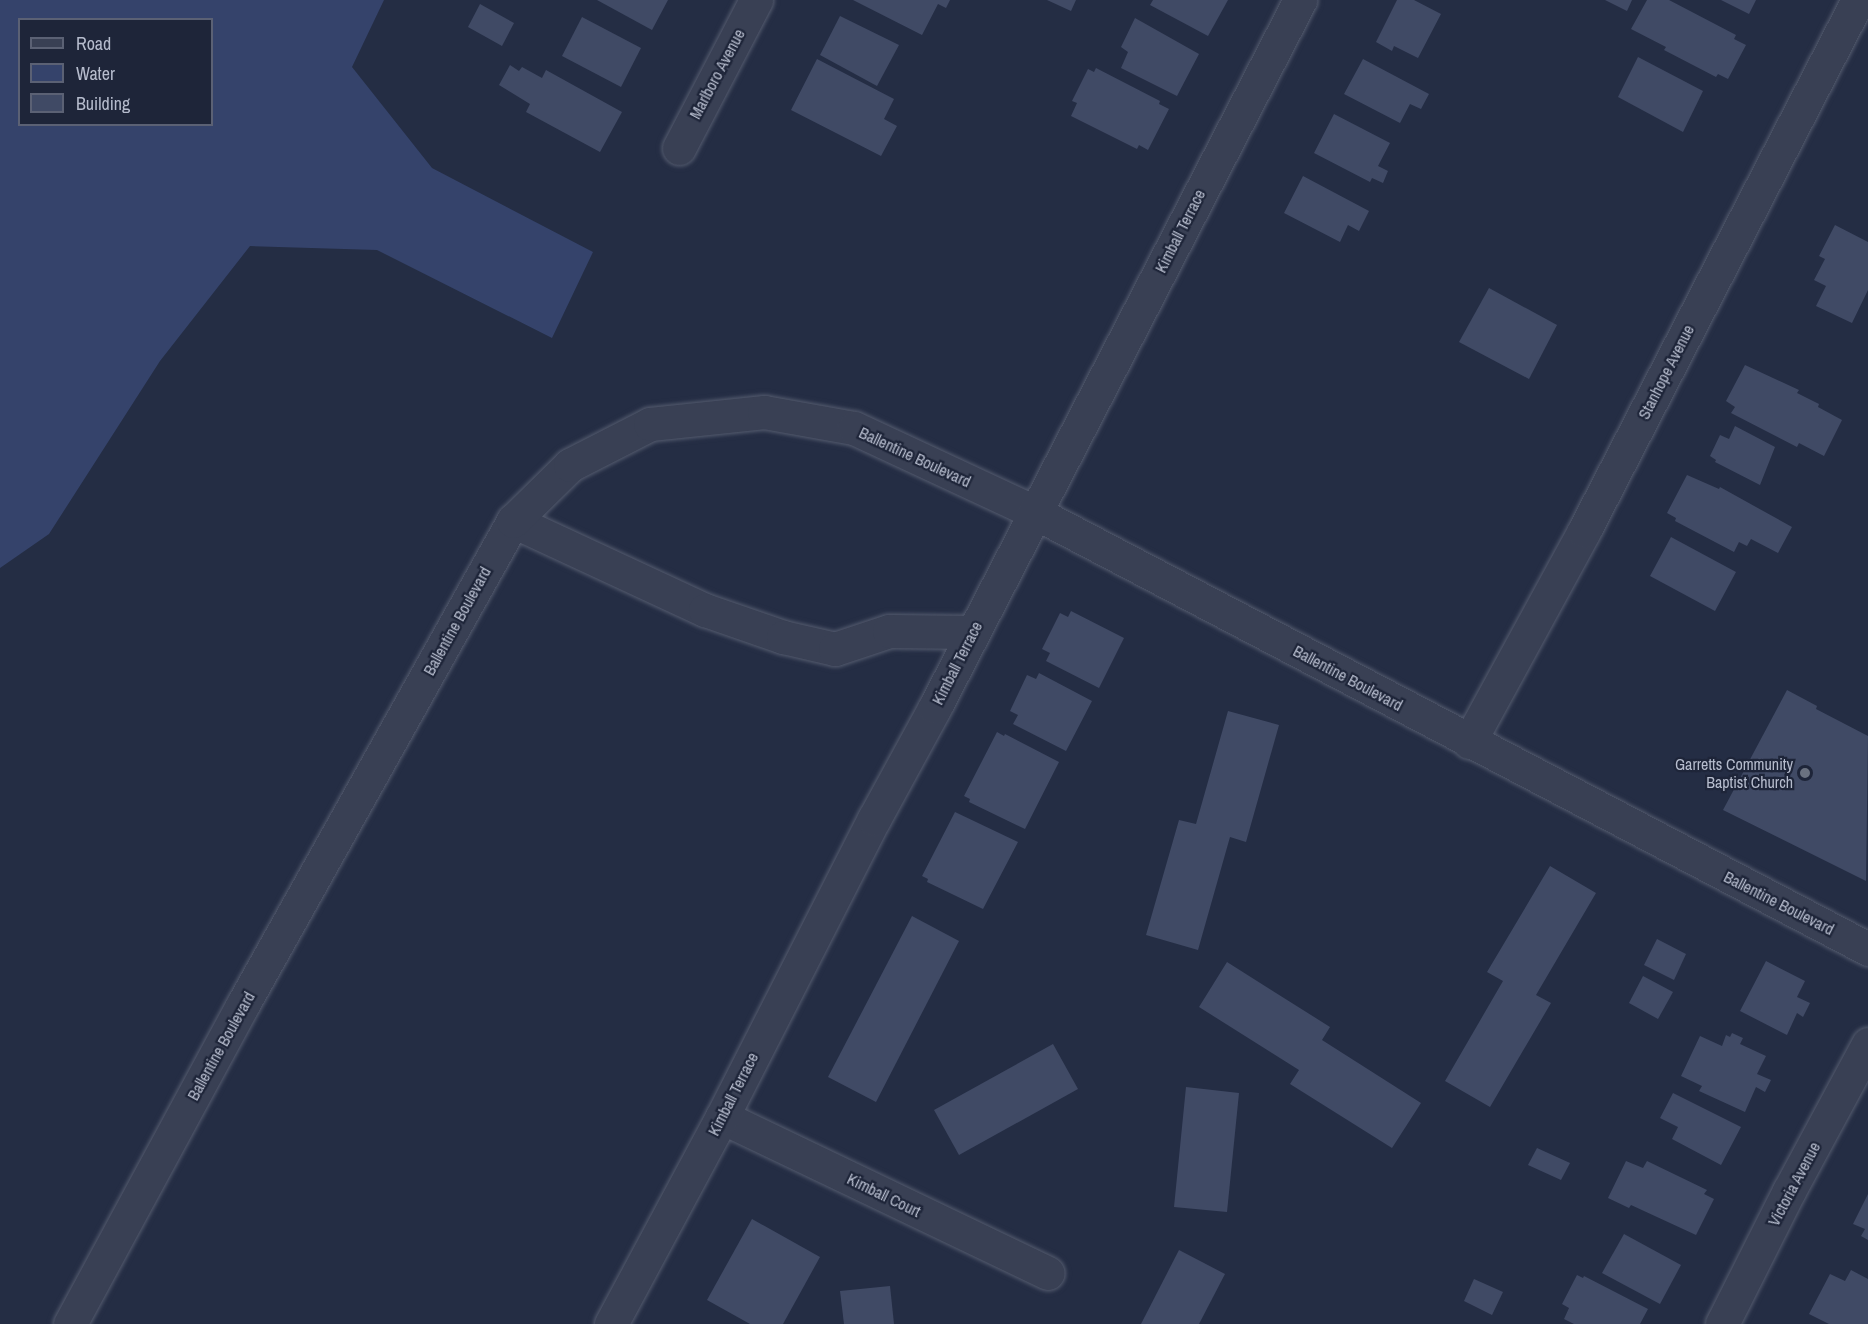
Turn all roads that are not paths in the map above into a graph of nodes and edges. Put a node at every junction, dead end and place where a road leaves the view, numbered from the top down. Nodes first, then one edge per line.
1 (756, 0) edge
2 (1300, 0) edge
3 (1857, 0) edge
4 (679, 147) dead end
5 (1034, 512) junction
6 (513, 521) junction
7 (973, 632) junction
8 (1469, 742) junction
9 (1868, 949) edge
10 (1868, 1044) edge
11 (722, 1117) junction
12 (1047, 1273) dead end
13 (70, 1324) edge
14 (611, 1324) edge
15 (1722, 1324) edge

1 - 4 street, Marlboro Avenue
2 - 5 street, Kimball Terrace
3 - 8 street, Stanhope Avenue
5 - 6 street, Ballentine Boulevard
5 - 7 street, Kimball Terrace
5 - 8 street, Ballentine Boulevard
6 - 7 street
6 - 13 street, Ballentine Boulevard
7 - 11 street, Kimball Terrace
8 - 9 street, Ballentine Boulevard
10 - 15 street, Victoria Avenue
11 - 12 street, Kimball Court
11 - 14 street, Kimball Terrace

